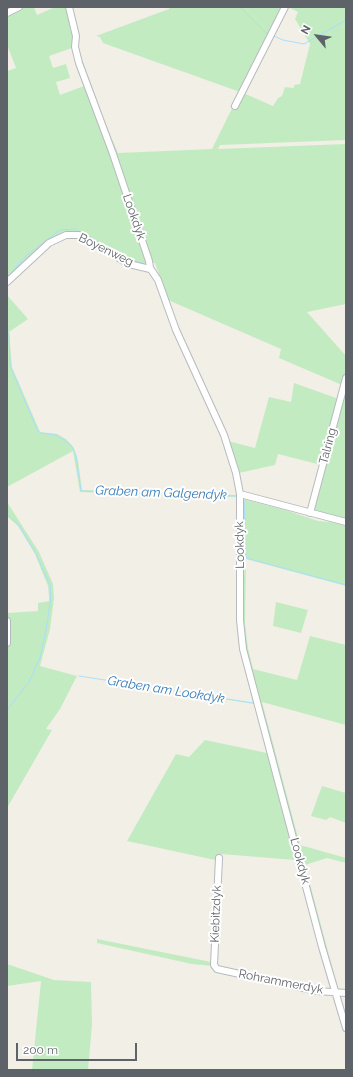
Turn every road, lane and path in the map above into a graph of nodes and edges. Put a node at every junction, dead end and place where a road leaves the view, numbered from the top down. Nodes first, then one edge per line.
1 (19, 7) edge
2 (69, 7) edge
3 (285, 7) edge
4 (7, 13) edge
5 (235, 106) dead end
6 (150, 269) junction
7 (7, 282) edge
8 (346, 378) edge
9 (240, 494) junction
10 (310, 513) junction
11 (346, 522) edge
12 (7, 621) edge
13 (7, 643) edge
14 (219, 858) dead end
15 (216, 969) joint
16 (336, 993) junction
17 (346, 993) edge
18 (346, 1028) edge

1 - 4 street
2 - 6 street, Lookdyk
3 - 5 street
6 - 7 street, Boyenweg
6 - 9 street, Lookdyk
8 - 10 street, Talring
9 - 10 street
9 - 16 street, Lookdyk
10 - 11 street
12 - 13 street
14 - 15 street, Kiebitzdyk
15 - 16 street, Rohrammerdyk
16 - 17 street, Rohrammerdyk
16 - 18 street, Lookdyk

